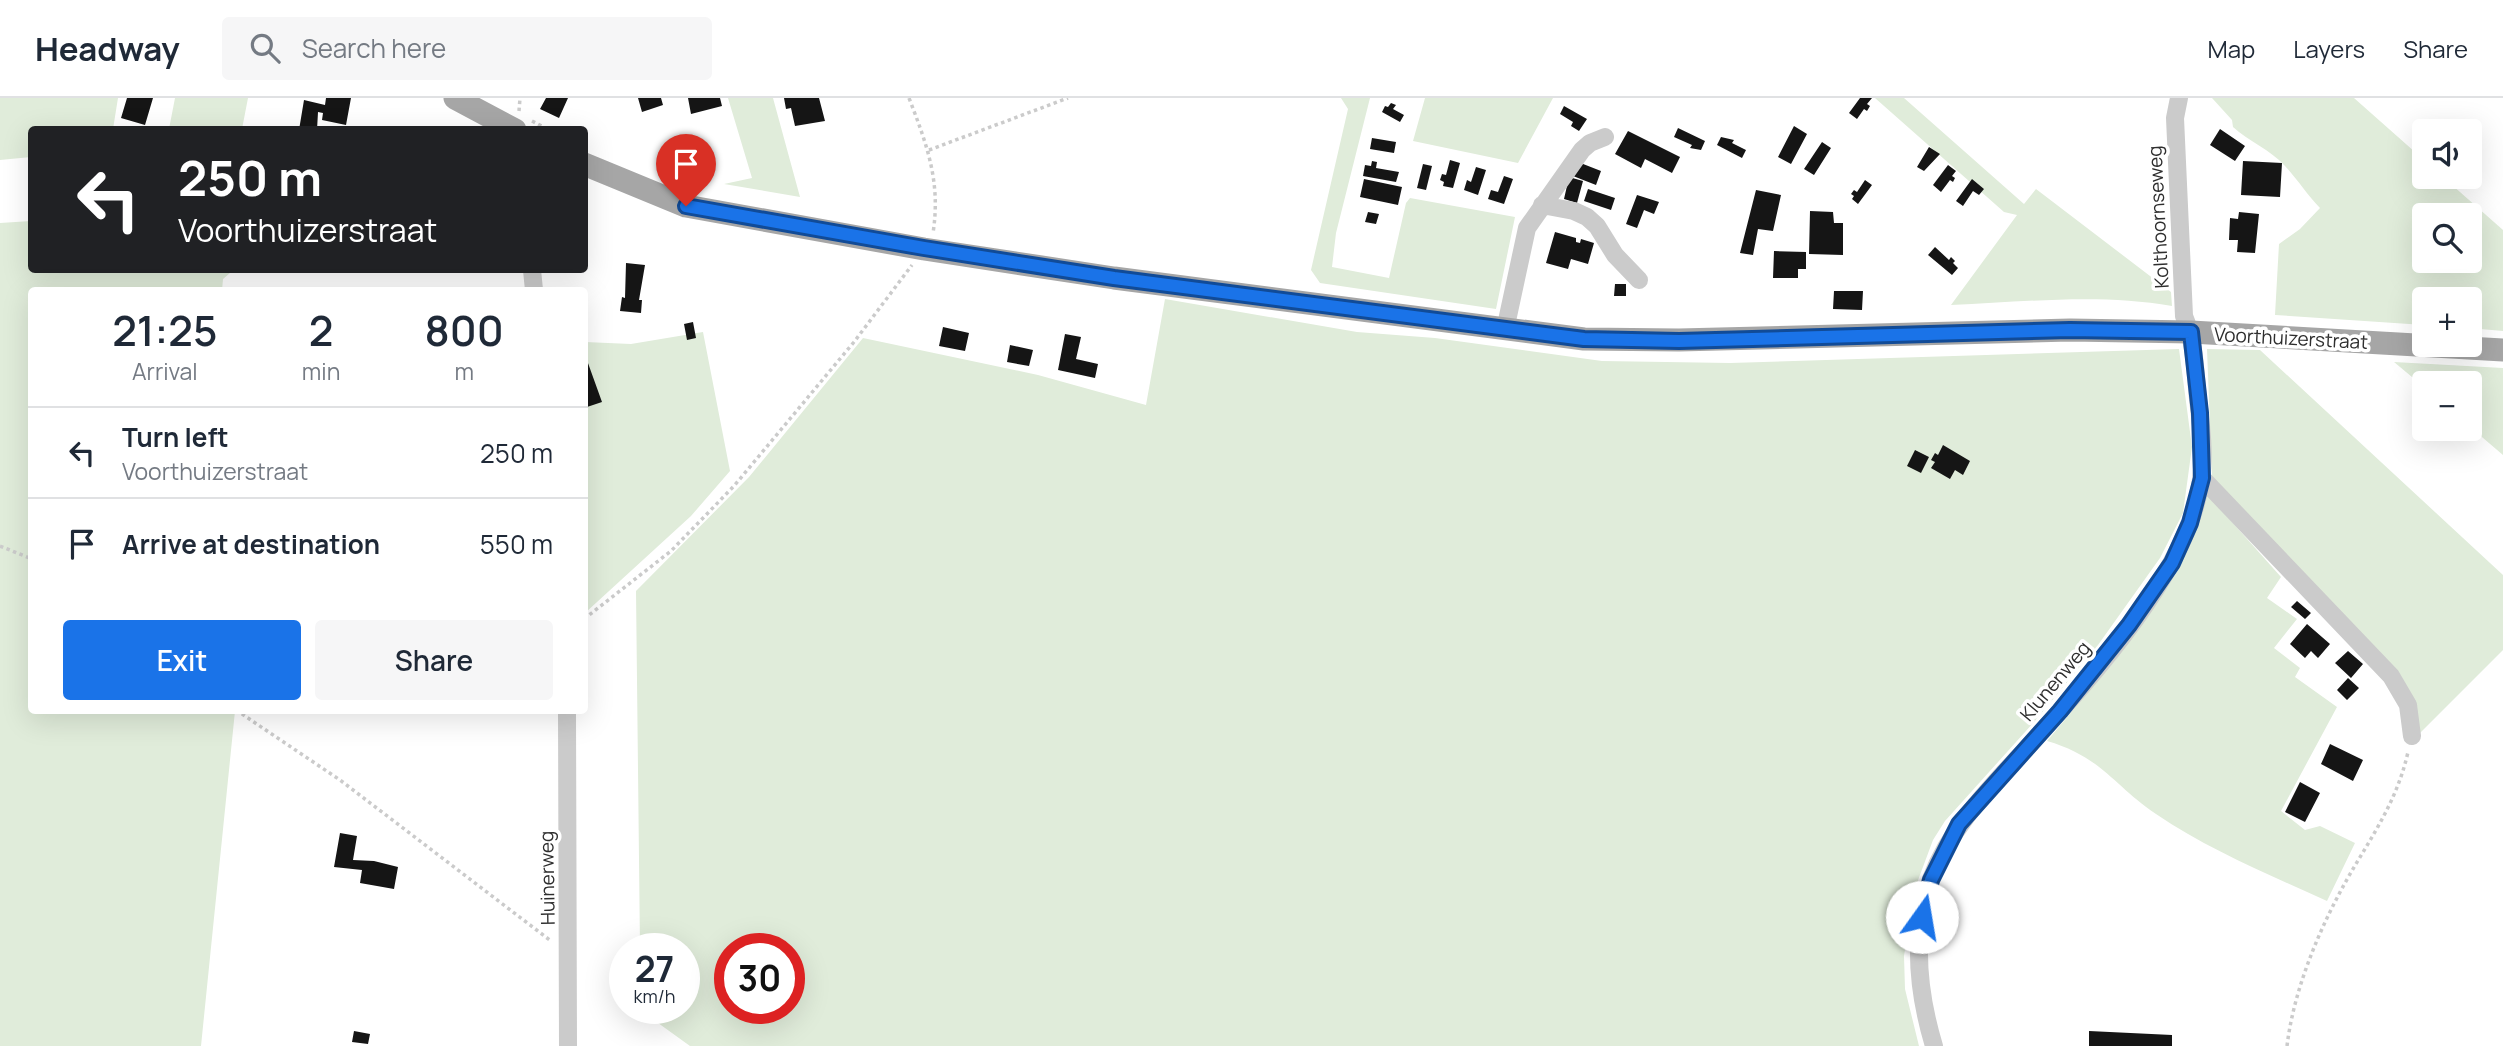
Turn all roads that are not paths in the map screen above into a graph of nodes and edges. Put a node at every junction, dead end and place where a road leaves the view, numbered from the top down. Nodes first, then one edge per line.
1 (455, 98) edge
2 (2179, 98) edge
3 (517, 117) edge
4 (1605, 137) dead end
5 (588, 166) edge
6 (1542, 205) junction
7 (1639, 280) dead end
8 (1505, 330) junction
9 (2191, 332) junction
10 (2503, 350) edge
11 (2202, 478) junction
12 (567, 714) edge
13 (2412, 736) road end
14 (568, 1046) edge
15 (1934, 1046) edge

1 - 3 main road
2 - 9 street, Kolthoornseweg
4 - 6 street
5 - 8 main road, Voorthuizerstraat
6 - 7 street
6 - 8 street
8 - 9 main road, Voorthuizerstraat
9 - 10 main road, Voorthuizerstraat
9 - 11 street, Klunenweg
11 - 13 street
11 - 15 street, Klunenweg
12 - 14 street, Huinerweg

